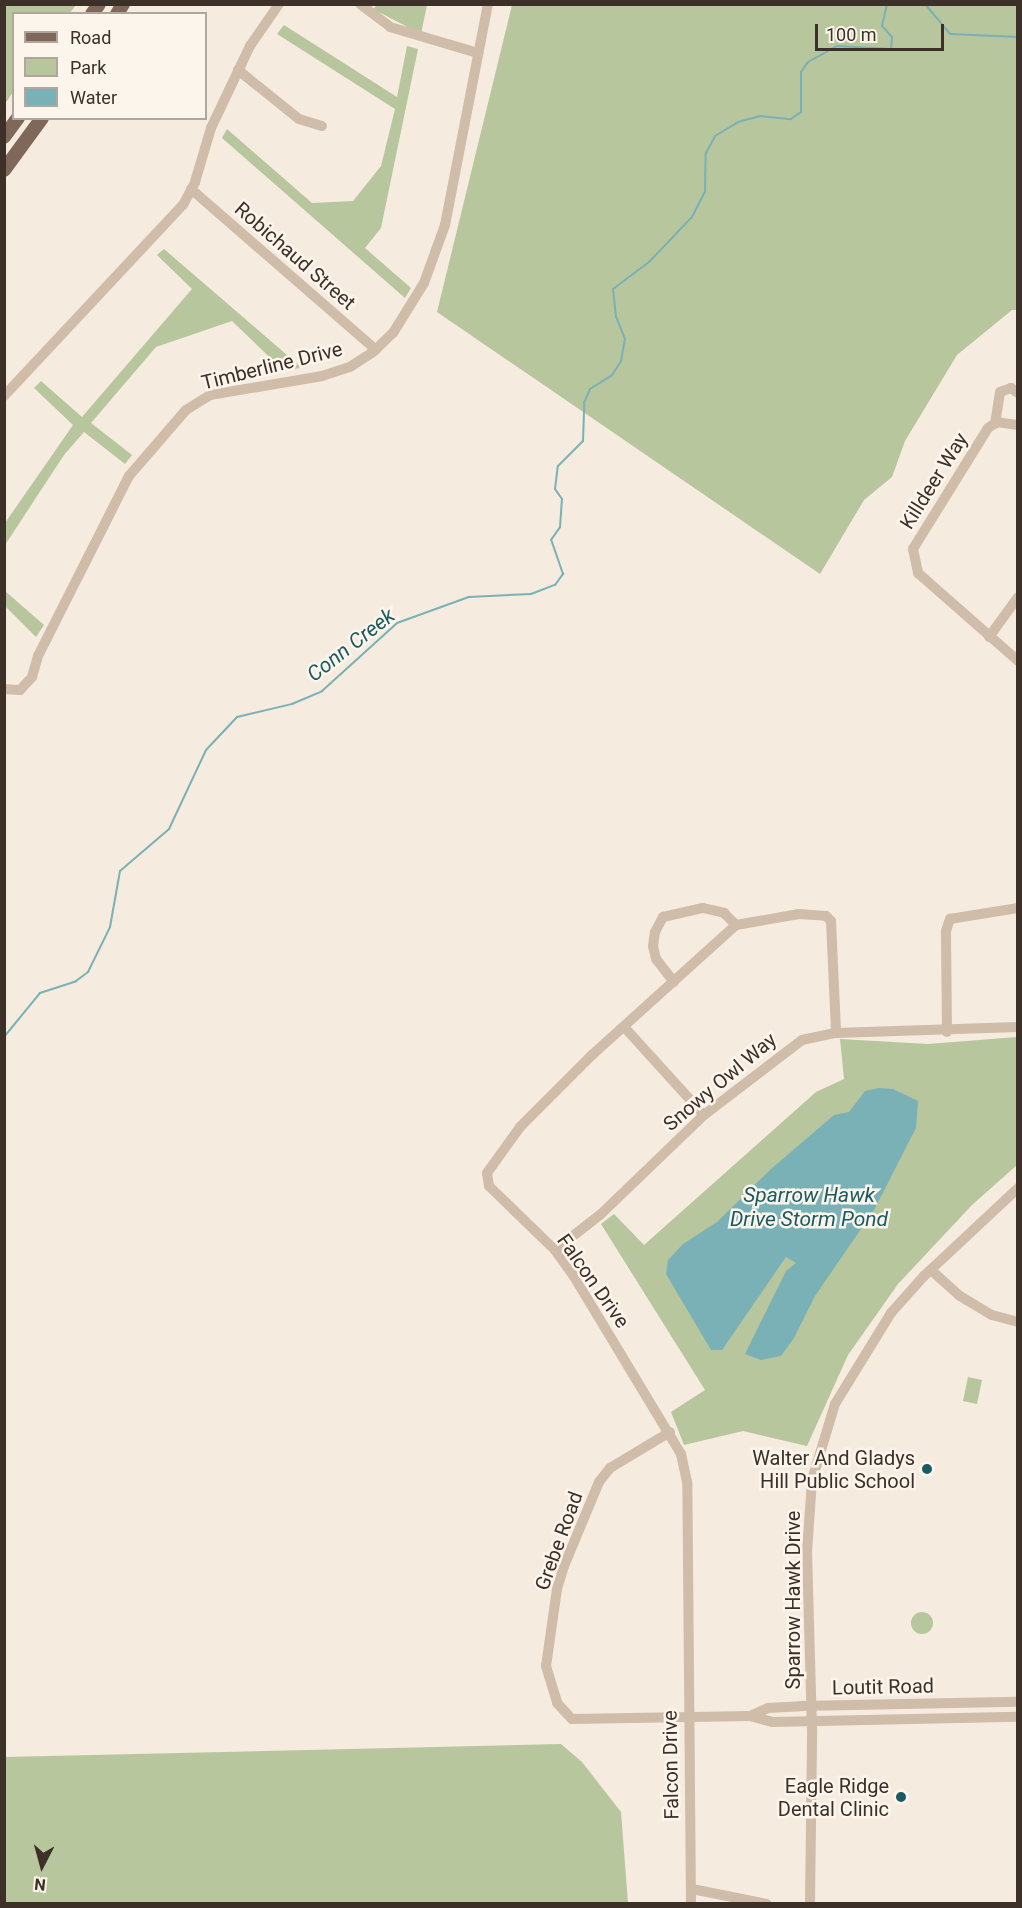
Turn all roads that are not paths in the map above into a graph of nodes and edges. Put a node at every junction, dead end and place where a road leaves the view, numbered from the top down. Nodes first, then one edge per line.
1 (279, 4) edge
2 (360, 4) edge
3 (488, 4) edge
4 (478, 53) junction
5 (238, 70) junction
6 (17, 120) edge
7 (41, 120) edge
8 (322, 126) dead end
9 (4, 137) edge
10 (4, 170) edge
11 (191, 189) junction
12 (376, 350) junction
13 (1017, 393) edge
14 (4, 396) edge
15 (994, 423) junction
16 (1017, 425) edge
17 (1017, 597) edge
18 (989, 637) junction
19 (1017, 661) edge
20 (4, 689) edge
21 (1017, 908) edge
22 (736, 925) junction
23 (674, 982) junction
24 (1017, 1028) edge
25 (626, 1029) junction
26 (947, 1032) junction
27 (836, 1033) junction
28 (704, 1115) junction
29 (1017, 1188) edge
30 (555, 1250) junction
31 (931, 1270) junction
32 (1017, 1322) edge
33 (670, 1432) junction
34 (1017, 1702) edge
35 (812, 1706) junction
36 (750, 1716) junction
37 (1017, 1717) edge
38 (688, 1718) junction
39 (812, 1721) junction
40 (692, 1889) junction
41 (691, 1904) edge
42 (767, 1904) edge
43 (810, 1904) edge

1 - 5 street
2 - 4 street
3 - 4 street, Timberline Drive
4 - 12 street, Timberline Drive
5 - 8 street
5 - 11 street
6 - 9 main road
7 - 10 main road
11 - 12 street, Robichaud Street
11 - 14 street
12 - 20 street, Timberline Drive
13 - 15 street, Killdeer Way
15 - 16 street, Killdeer Way
15 - 18 street, Killdeer Way
17 - 18 street
18 - 19 street, Killdeer Way
21 - 26 street
22 - 23 street, Falcon Drive
22 - 23 street
22 - 27 street
23 - 25 street, Falcon Drive
24 - 26 street, Snowy Owl Way
25 - 28 street
25 - 30 street, Falcon Drive
26 - 27 street, Snowy Owl Way
27 - 28 street, Snowy Owl Way
28 - 30 street, Snowy Owl Way
29 - 31 street, Sparrow Hawk Drive
30 - 33 street, Falcon Drive
31 - 32 street
31 - 35 street, Sparrow Hawk Drive
33 - 38 street, Falcon Drive
33 - 38 street, Grebe Road
34 - 35 street, Loutit Road
35 - 36 street, Loutit Road
35 - 39 street, Sparrow Hawk Drive
36 - 38 street, Loutit Road
36 - 39 street, Loutit Road
37 - 39 street, Loutit Road
38 - 40 street, Falcon Drive
39 - 43 street, Sparrow Hawk Drive
40 - 41 street, Falcon Drive
40 - 42 street

